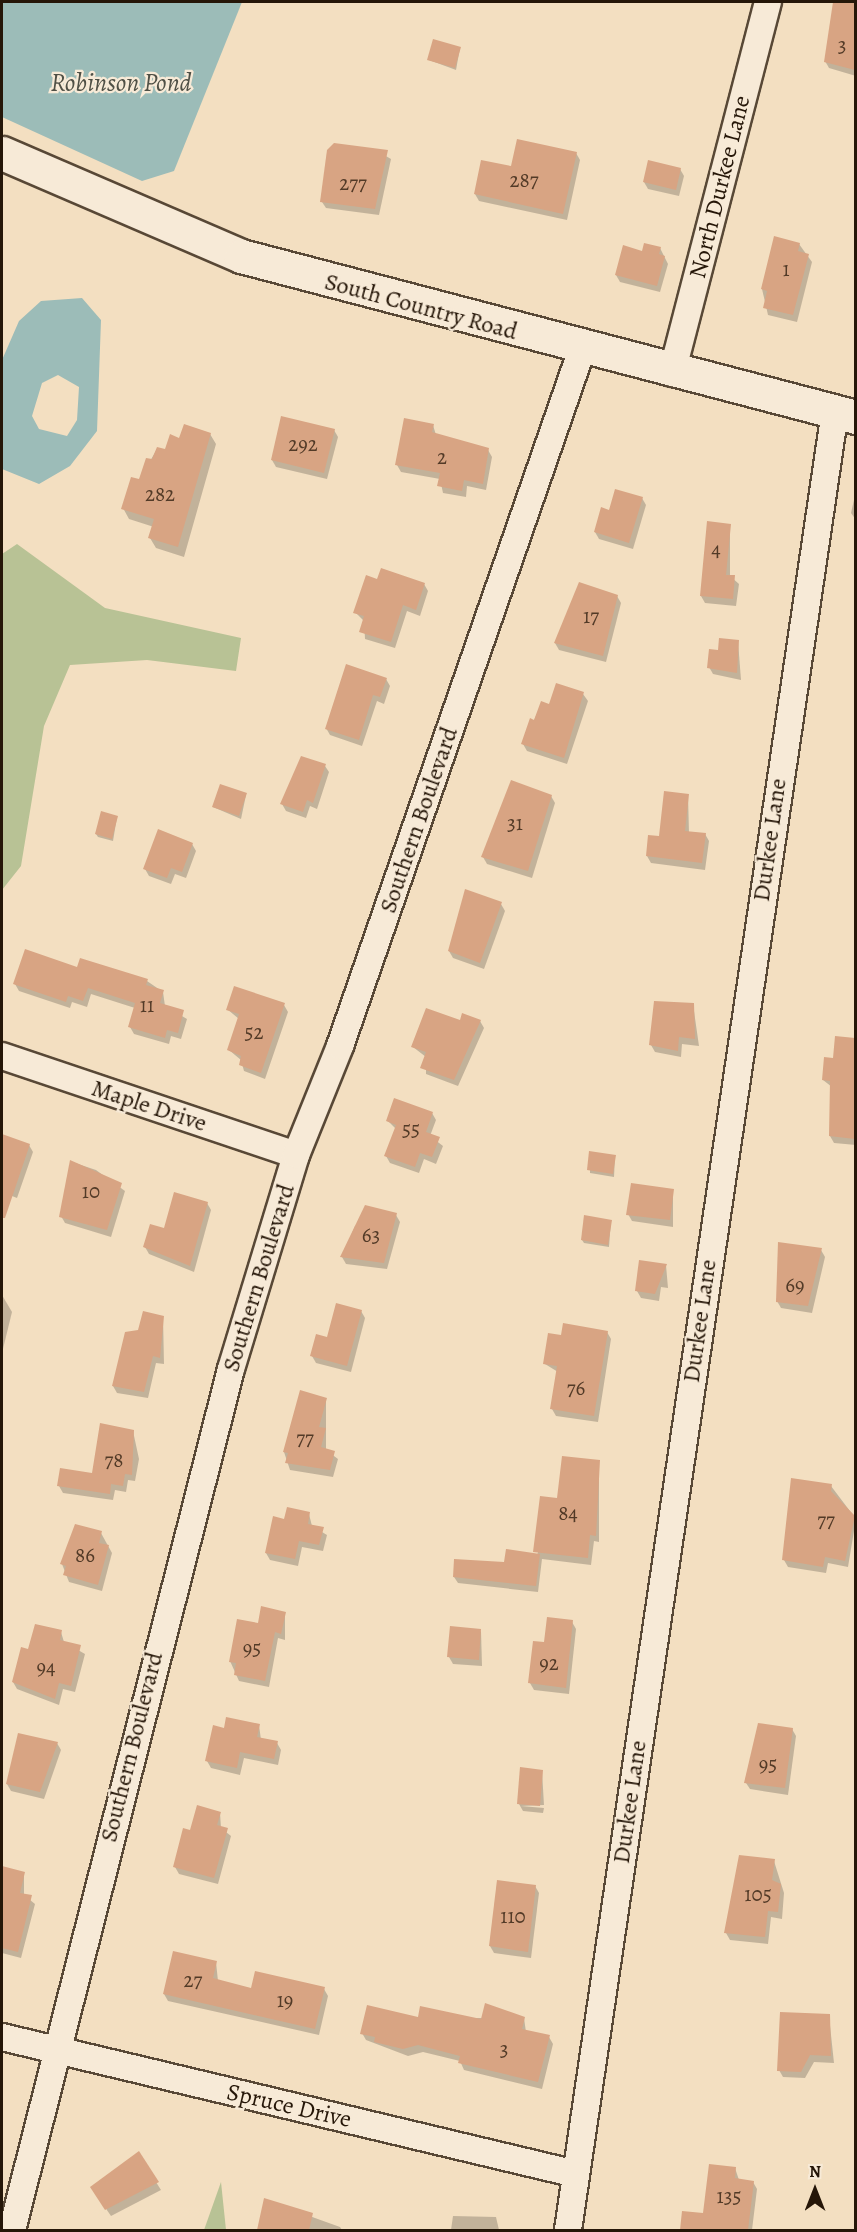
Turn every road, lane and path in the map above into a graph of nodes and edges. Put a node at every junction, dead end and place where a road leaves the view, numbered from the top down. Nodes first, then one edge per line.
1 (768, 2) edge
2 (2, 153) edge
3 (582, 349) junction
4 (672, 373) junction
5 (845, 414) edge
6 (2, 1056) edge
7 (296, 1155) junction
8 (2, 2037) edge
9 (57, 2051) junction
10 (576, 2174) junction
11 (12, 2230) edge
12 (568, 2230) edge

1 - 4 street, North Durkee Lane
2 - 3 main road, South Country Road
3 - 4 main road, South Country Road
3 - 7 street, Southern Boulevard
4 - 5 main road, South Country Road
5 - 10 street, Durkee Lane
6 - 7 street, Maple Drive
7 - 9 street, Southern Boulevard
8 - 9 street, Spruce Drive
9 - 10 street, Spruce Drive
9 - 11 street, Southern Boulevard
10 - 12 street, Durkee Lane

